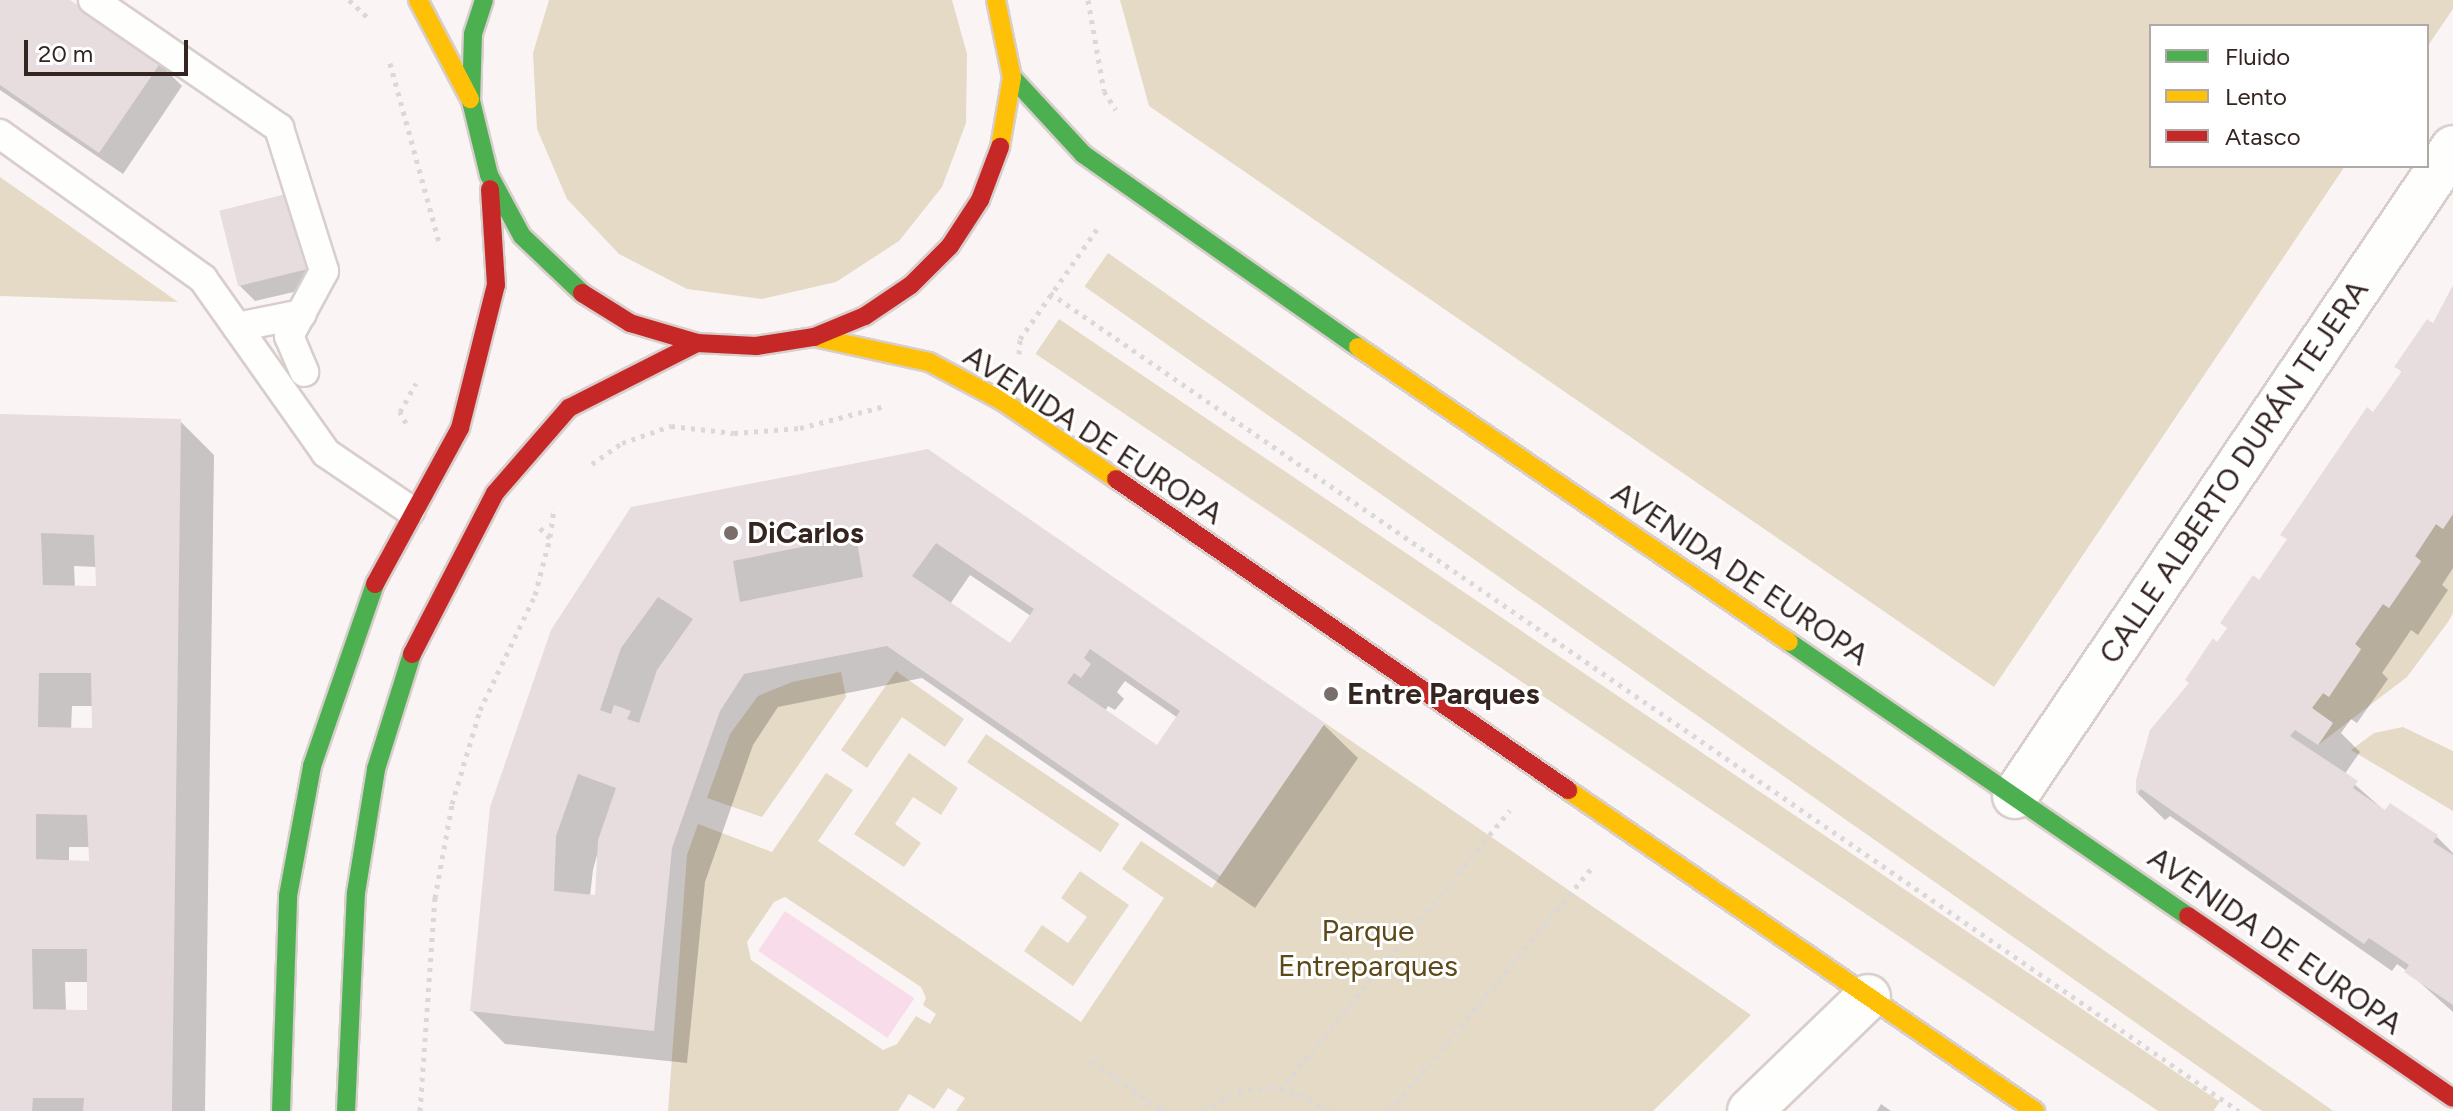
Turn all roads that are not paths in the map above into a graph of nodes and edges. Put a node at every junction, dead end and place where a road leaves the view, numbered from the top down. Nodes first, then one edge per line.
1 (93, 0) edge
2 (418, 0) edge
3 (484, 0) edge
4 (996, 0) edge
5 (1012, 77) junction
6 (471, 101) junction
7 (0, 134) edge
8 (2453, 148) edge
9 (489, 175) junction
10 (302, 314) junction
11 (237, 327) junction
12 (814, 337) junction
13 (697, 343) junction
14 (304, 372) dead end
15 (410, 510) junction
16 (2015, 796) junction
17 (1868, 997) junction
18 (2453, 1098) edge
19 (281, 1111) edge
20 (346, 1111) edge
21 (1750, 1111) edge
22 (2035, 1111) edge

1 - 10 lane
2 - 6 main road
3 - 6 main road, AVENIDA DE EUROPA
4 - 5 main road, AVENIDA DE EUROPA
5 - 12 main road, AVENIDA DE EUROPA
5 - 16 main road, AVENIDA DE EUROPA
6 - 9 main road, AVENIDA DE EUROPA
7 - 11 lane
8 - 16 street, CALLE ALBERTO DURÁN TEJERA
9 - 13 main road, AVENIDA DE EUROPA
9 - 15 main road
10 - 11 lane
10 - 14 lane
11 - 15 lane
12 - 13 main road, AVENIDA DE EUROPA
12 - 17 main road, AVENIDA DE EUROPA
13 - 20 main road
15 - 19 main road
16 - 18 main road, AVENIDA DE EUROPA
17 - 21 street
17 - 22 main road, AVENIDA DE EUROPA

